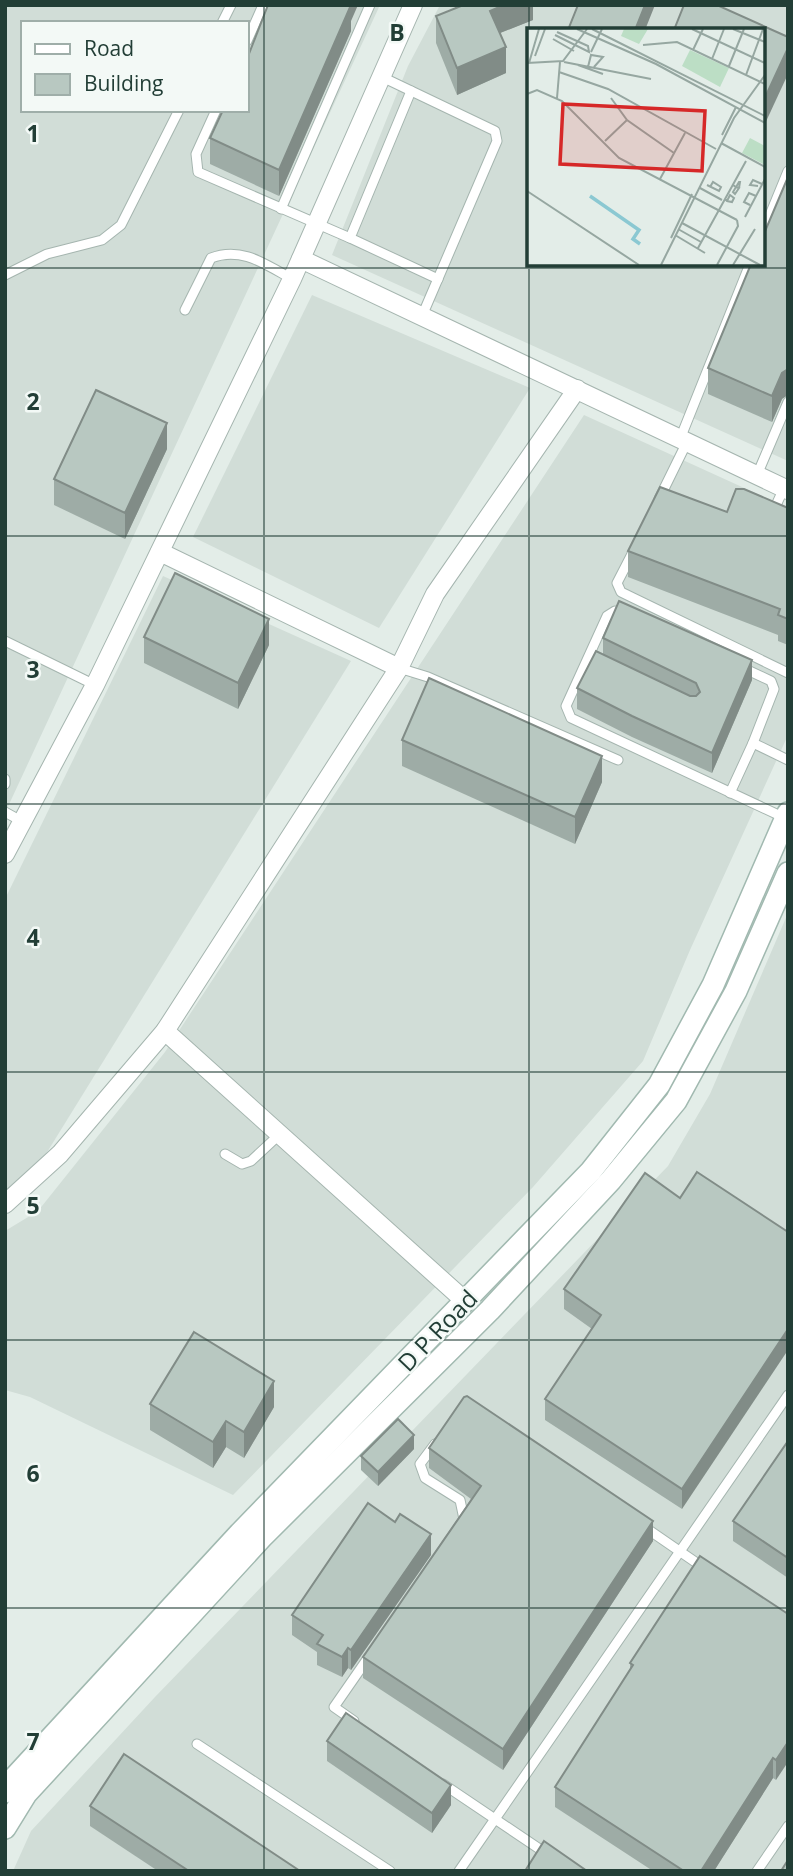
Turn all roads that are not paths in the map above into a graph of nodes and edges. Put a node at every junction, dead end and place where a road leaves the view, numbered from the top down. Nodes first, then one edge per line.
1 (231, 5) edge
2 (262, 5) edge
3 (370, 5) edge
4 (413, 5) edge
5 (223, 21) edge
6 (248, 39) edge
7 (382, 77) junction
8 (411, 91) junction
9 (177, 112) edge
10 (215, 112) edge
11 (788, 171) edge
12 (281, 209) junction
13 (318, 225) junction
14 (765, 227) edge
15 (350, 238) junction
16 (301, 259) junction
17 (749, 266) edge
18 (5, 275) edge
19 (292, 279) junction
20 (438, 279) junction
21 (185, 310) dead end
22 (422, 316) junction
23 (577, 389) junction
24 (788, 402) edge
25 (683, 440) junction
26 (757, 475) junction
27 (786, 489) edge
28 (660, 496) junction
29 (672, 500) edge
30 (654, 508) edge
31 (760, 512) edge
32 (636, 546) edge
33 (160, 552) junction
34 (627, 617) edge
35 (5, 641) edge
36 (735, 665) edge
37 (399, 668) junction
38 (788, 673) edge
39 (95, 685) junction
40 (753, 743) junction
41 (618, 760) dead end
42 (788, 760) edge
43 (730, 793) junction
44 (5, 813) edge
45 (786, 816) edge
46 (23, 822) junction
47 (5, 854) edge
48 (788, 873) edge
49 (720, 969) junction
50 (741, 977) junction
51 (166, 1031) junction
52 (638, 1112) junction
53 (656, 1126) junction
54 (279, 1134) junction
55 (225, 1154) dead end
56 (5, 1204) edge
57 (465, 1301) junction
58 (416, 1351) junction
59 (432, 1368) junction
60 (788, 1395) edge
61 (443, 1432) edge
62 (636, 1521) edge
63 (457, 1530) edge
64 (247, 1540) junction
65 (680, 1551) junction
66 (712, 1574) edge
67 (372, 1651) edge
68 (366, 1729) edge
69 (197, 1744) dead end
70 (430, 1775) edge
71 (5, 1792) edge
72 (494, 1820) junction
73 (788, 1826) edge
74 (5, 1828) edge
75 (561, 1863) edge
76 (390, 1871) edge
77 (459, 1871) edge
78 (757, 1871) edge

1 - 5 lane
2 - 6 lane
3 - 12 lane
4 - 7 street
7 - 8 lane
7 - 13 street
8 - 15 lane
8 - 20 lane
9 - 18 lane
10 - 12 lane
11 - 14 lane
12 - 13 lane
13 - 15 lane
13 - 16 street
15 - 20 lane
16 - 19 street
16 - 22 street
17 - 25 lane
19 - 21 lane
19 - 33 street
20 - 22 lane
22 - 23 street
23 - 25 street
23 - 37 street
24 - 26 lane
25 - 26 street
25 - 28 lane
26 - 27 street
27 - 31 lane
28 - 29 lane
28 - 30 lane
32 - 38 lane
33 - 37 street
33 - 39 street
34 - 43 lane
35 - 39 lane
36 - 40 lane
37 - 41 lane
37 - 51 street
39 - 46 street
40 - 42 lane
40 - 43 lane
43 - 45 lane
44 - 46 lane
45 - 49 street, D P Road
46 - 47 street
48 - 50 street, D P Road
49 - 50 street
49 - 52 street, D P Road
50 - 53 street, D P Road
51 - 54 street
51 - 56 street
52 - 53 street
52 - 57 street, D P Road
53 - 59 street, D P Road
54 - 55 lane
54 - 57 street
57 - 58 street, D P Road
58 - 59 street
58 - 64 street, D P Road
59 - 64 street, D P Road
60 - 65 lane
61 - 63 lane
62 - 65 lane
64 - 71 street, D P Road
64 - 74 street, D P Road
65 - 66 lane
65 - 72 lane
67 - 68 lane
69 - 76 lane
70 - 72 lane
72 - 75 lane
72 - 77 lane
73 - 78 lane

